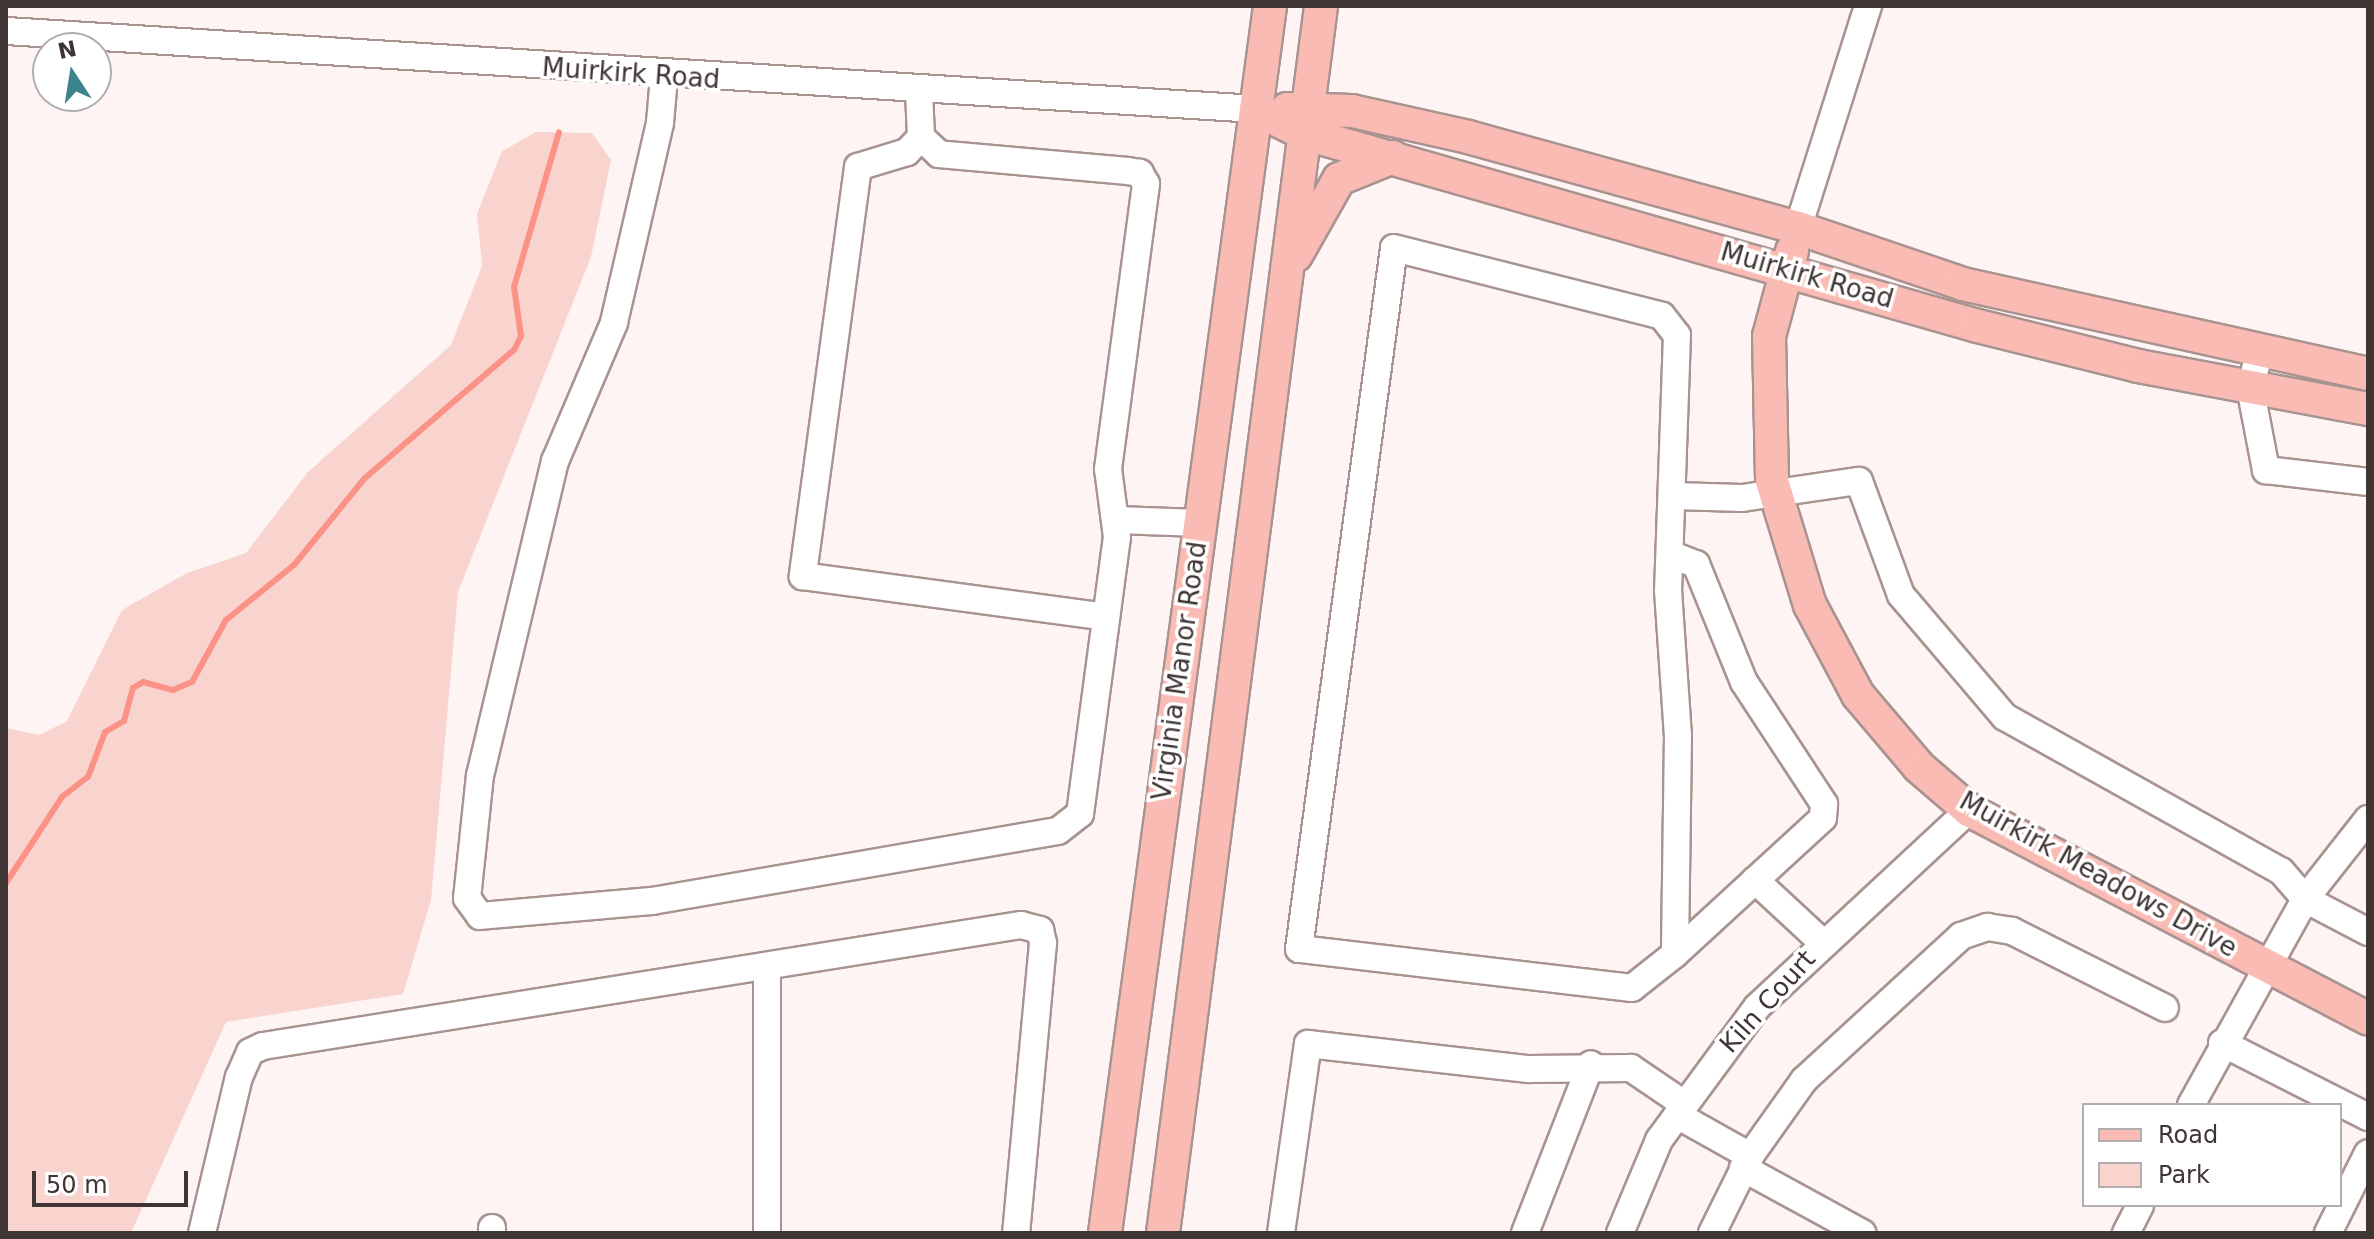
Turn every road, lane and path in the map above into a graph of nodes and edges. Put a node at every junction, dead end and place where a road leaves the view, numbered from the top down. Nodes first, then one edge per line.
1 (1270, 6) edge
2 (1321, 6) edge
3 (1868, 6) edge
4 (6, 31) edge
5 (664, 77) junction
6 (919, 91) junction
7 (1256, 109) junction
8 (1305, 121) junction
9 (921, 137) junction
10 (1393, 157) junction
11 (1798, 228) junction
12 (1787, 270) junction
13 (1287, 271) junction
14 (2260, 352) junction
15 (2368, 374) edge
16 (2250, 387) junction
17 (2368, 409) edge
18 (2368, 482) edge
19 (1775, 494) junction
20 (1674, 496) junction
21 (1116, 520) junction
22 (1200, 523) junction
23 (1672, 555) junction
24 (1106, 617) junction
25 (1969, 810) junction
26 (2368, 819) edge
27 (1755, 880) junction
28 (2305, 899) junction
29 (2368, 932) edge
30 (1823, 943) junction
31 (1675, 954) junction
32 (2265, 965) junction
33 (767, 966) junction
34 (2165, 1008) dead end
35 (2368, 1019) edge
36 (2222, 1043) junction
37 (1591, 1064) junction
38 (2192, 1103) edge
39 (2340, 1103) edge
40 (2342, 1104) edge
41 (1680, 1110) junction
42 (2368, 1117) edge
43 (2368, 1153) edge
44 (1746, 1162) junction
45 (2342, 1205) edge
46 (2139, 1207) edge
47 (2341, 1207) edge
48 (202, 1233) edge
49 (767, 1233) edge
50 (1016, 1233) edge
51 (1105, 1233) edge
52 (1163, 1233) edge
53 (1281, 1233) edge
54 (1525, 1233) edge
55 (1620, 1233) edge
56 (1712, 1233) edge
57 (1862, 1233) edge
58 (2126, 1233) edge
59 (2328, 1233) edge

1 - 7 main road, Virginia Manor Road
2 - 8 main road
3 - 11 street, Muirkirk Meadows Drive
4 - 5 street, Muirkirk Road
5 - 6 street, Muirkirk Road
5 - 24 street
6 - 7 street, Muirkirk Road
6 - 9 street
7 - 8 main road, Muirkirk Road
7 - 22 main road, Virginia Manor Road
8 - 10 main road, Muirkirk Road
8 - 11 main road, Muirkirk Road
8 - 13 main road
9 - 21 street
9 - 24 street
10 - 12 main road, Muirkirk Road
10 - 13 main road
11 - 12 main road, Muirkirk Meadows Drive
11 - 14 main road, Muirkirk Road
12 - 16 main road, Muirkirk Road
12 - 19 main road, Muirkirk Meadows Drive
13 - 52 main road
14 - 15 main road, Muirkirk Road
14 - 16 street
16 - 17 main road, Muirkirk Road
16 - 18 street
19 - 20 street
19 - 25 main road, Muirkirk Meadows Drive
19 - 28 street
20 - 23 street
20 - 31 street
21 - 22 street
21 - 24 street
22 - 51 main road, Virginia Manor Road
23 - 27 street
23 - 31 street
25 - 30 street, Kiln Court
25 - 32 main road, Muirkirk Meadows Drive
26 - 28 street
27 - 30 street
27 - 31 street
28 - 29 street
28 - 32 street
30 - 41 street, Kiln Court
32 - 35 main road, Muirkirk Meadows Drive
32 - 36 street
33 - 48 street
33 - 49 street
33 - 50 street
34 - 44 street
36 - 38 street
36 - 39 street
37 - 41 street
37 - 53 street
37 - 54 street
40 - 42 street
41 - 44 street
41 - 55 street, Kiln Court
43 - 45 street
44 - 56 street
44 - 57 street
46 - 58 street
47 - 59 street

